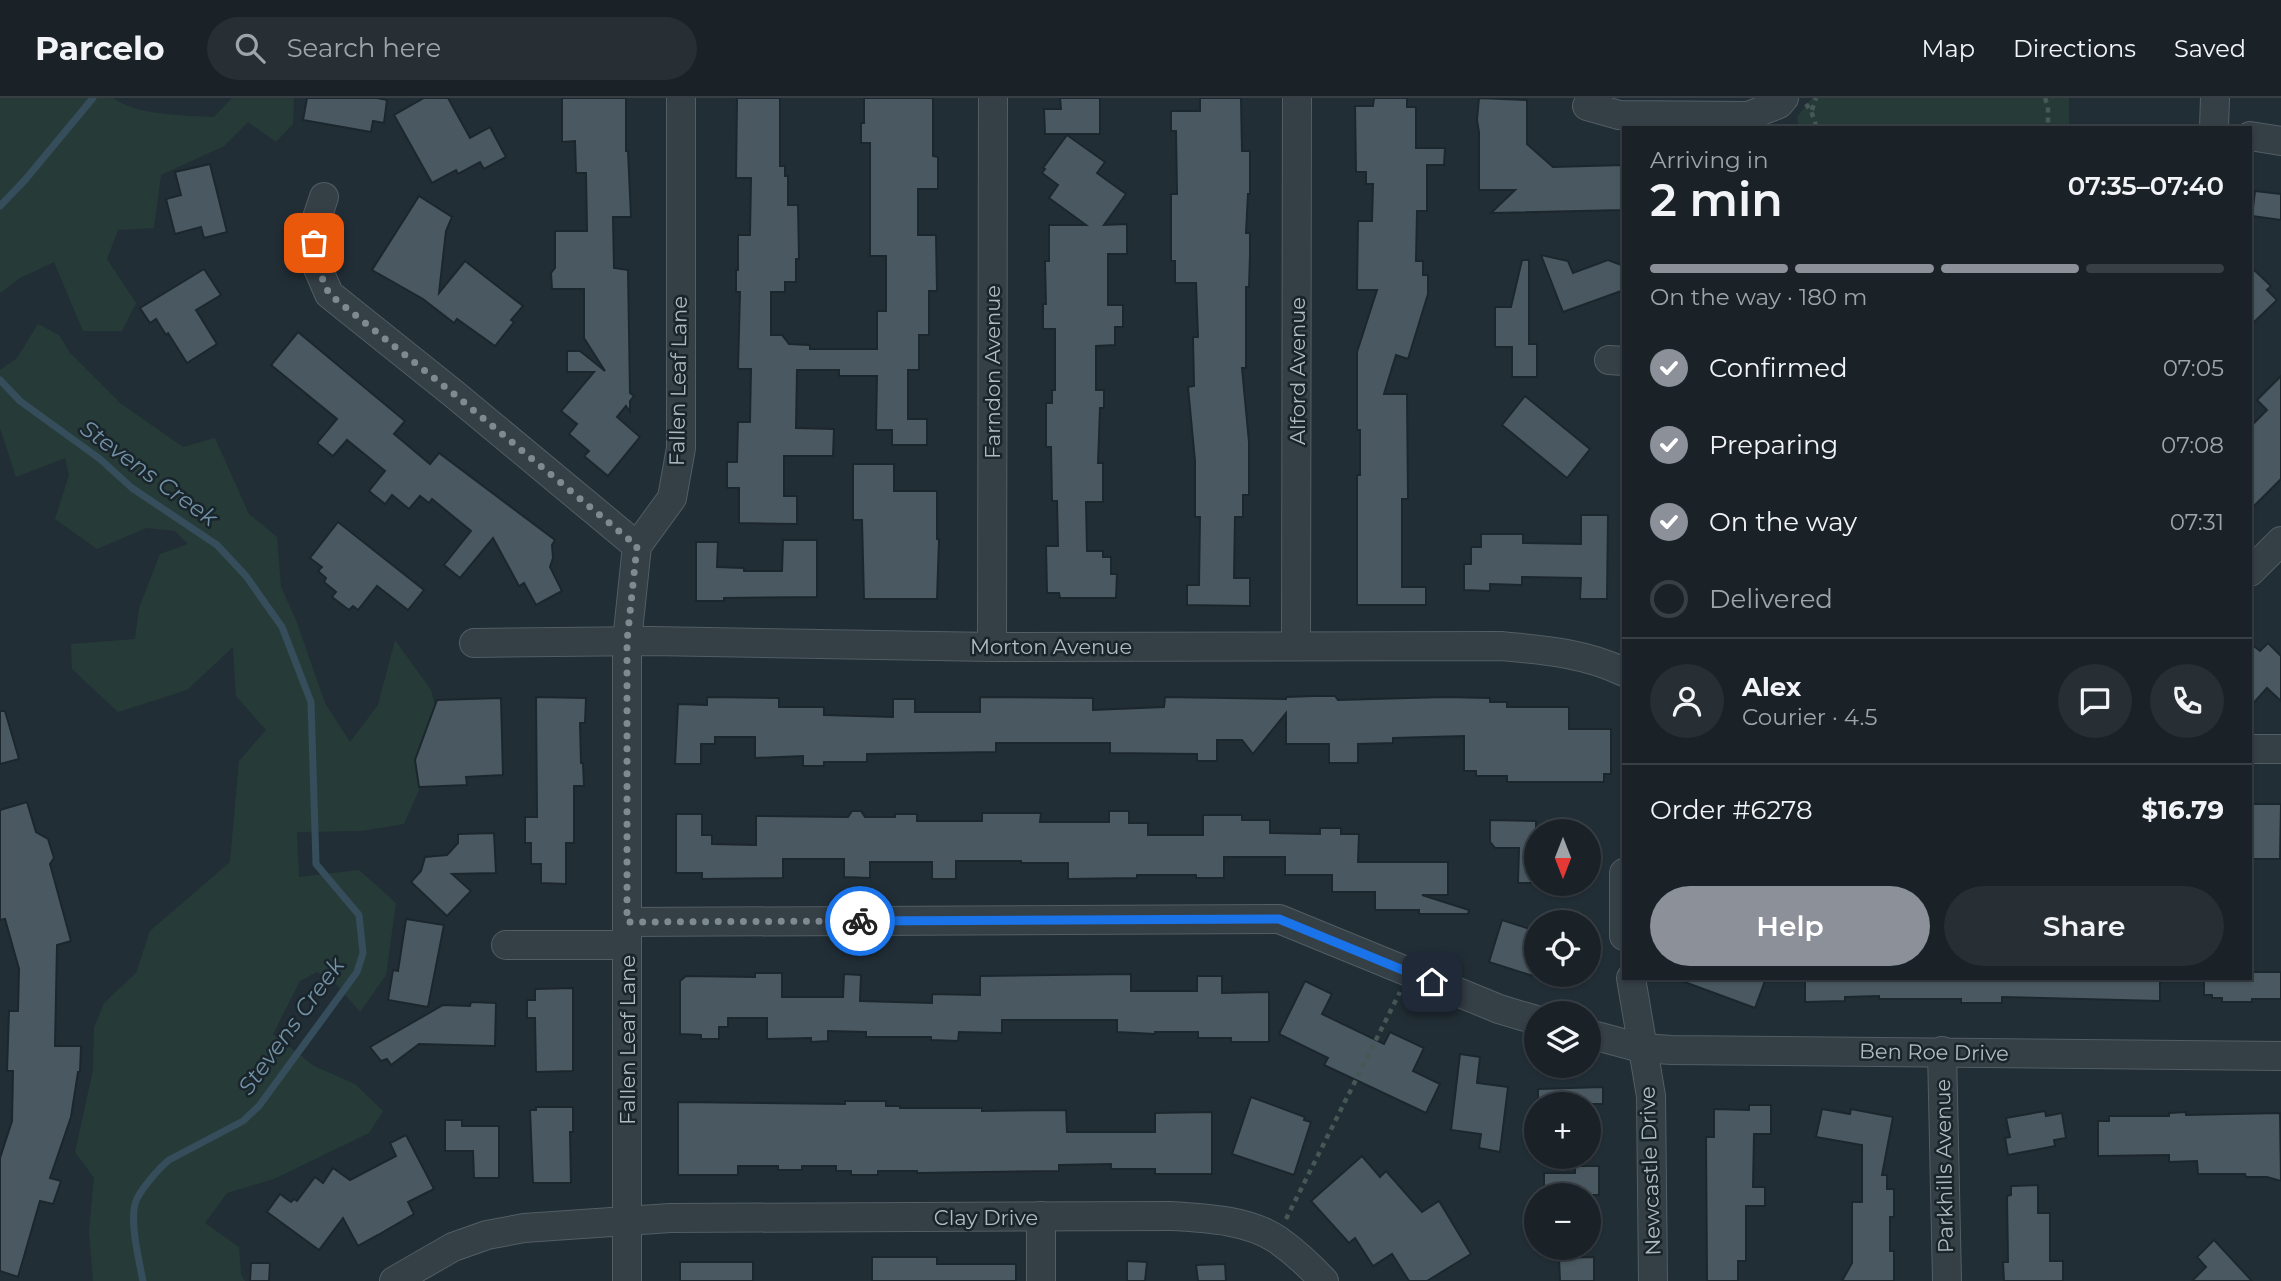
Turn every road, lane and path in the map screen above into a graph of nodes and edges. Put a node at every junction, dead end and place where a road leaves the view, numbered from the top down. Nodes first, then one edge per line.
1 (681, 98) edge
2 (993, 98) edge
3 (1297, 98) edge
4 (1784, 98) edge
5 (1816, 98) edge
6 (2045, 98) edge
7 (2215, 98) edge
8 (1587, 106) dead end
9 (1816, 126) edge
10 (2048, 126) edge
11 (2214, 126) edge
12 (2252, 136) edge
13 (2281, 141) edge
14 (324, 197) dead end
15 (2281, 541) edge
16 (637, 546) junction
17 (2252, 570) edge
18 (627, 641) junction
19 (474, 643) dead end
20 (1296, 645) junction
21 (992, 647) junction
22 (1622, 672) edge
23 (2252, 749) edge
24 (2281, 749) edge
25 (627, 933) junction
26 (506, 945) dead end
27 (1410, 973) junction
28 (1630, 980) edge
29 (1524, 1016) edge
30 (1601, 1037) edge
31 (1641, 1048) junction
32 (1942, 1051) junction
33 (2281, 1056) edge
34 (1041, 1216) junction
35 (628, 1220) junction
36 (1276, 1239) junction
37 (394, 1281) edge
38 (627, 1281) edge
39 (1041, 1281) edge
40 (1324, 1281) edge
41 (1653, 1281) edge
42 (1947, 1281) edge

1 - 16 street, Fallen Leaf Lane
2 - 21 street, Farndon Avenue
3 - 20 street, Alford Avenue
4 - 8 street
5 - 9 path
6 - 10 path
7 - 11 street
12 - 13 street
14 - 16 street
15 - 17 street
16 - 18 street, Fallen Leaf Lane
18 - 19 street, Morton Avenue
18 - 21 street, Morton Avenue
18 - 25 street, Fallen Leaf Lane
20 - 21 street, Morton Avenue
20 - 22 street, Morton Avenue
23 - 24 street
25 - 26 street
25 - 27 street
25 - 35 street, Fallen Leaf Lane
27 - 29 street
27 - 36 path
28 - 31 street, Newcastle Drive
30 - 31 street, Ben Roe Drive
31 - 32 street, Ben Roe Drive
31 - 41 street, Newcastle Drive
32 - 33 street, Ben Roe Drive
32 - 42 street, Parkhills Avenue
34 - 35 street, Clay Drive
34 - 36 street, Clay Drive
34 - 39 street
35 - 37 street, Clay Drive
35 - 38 street, Fallen Leaf Lane
36 - 40 street, Clay Drive

